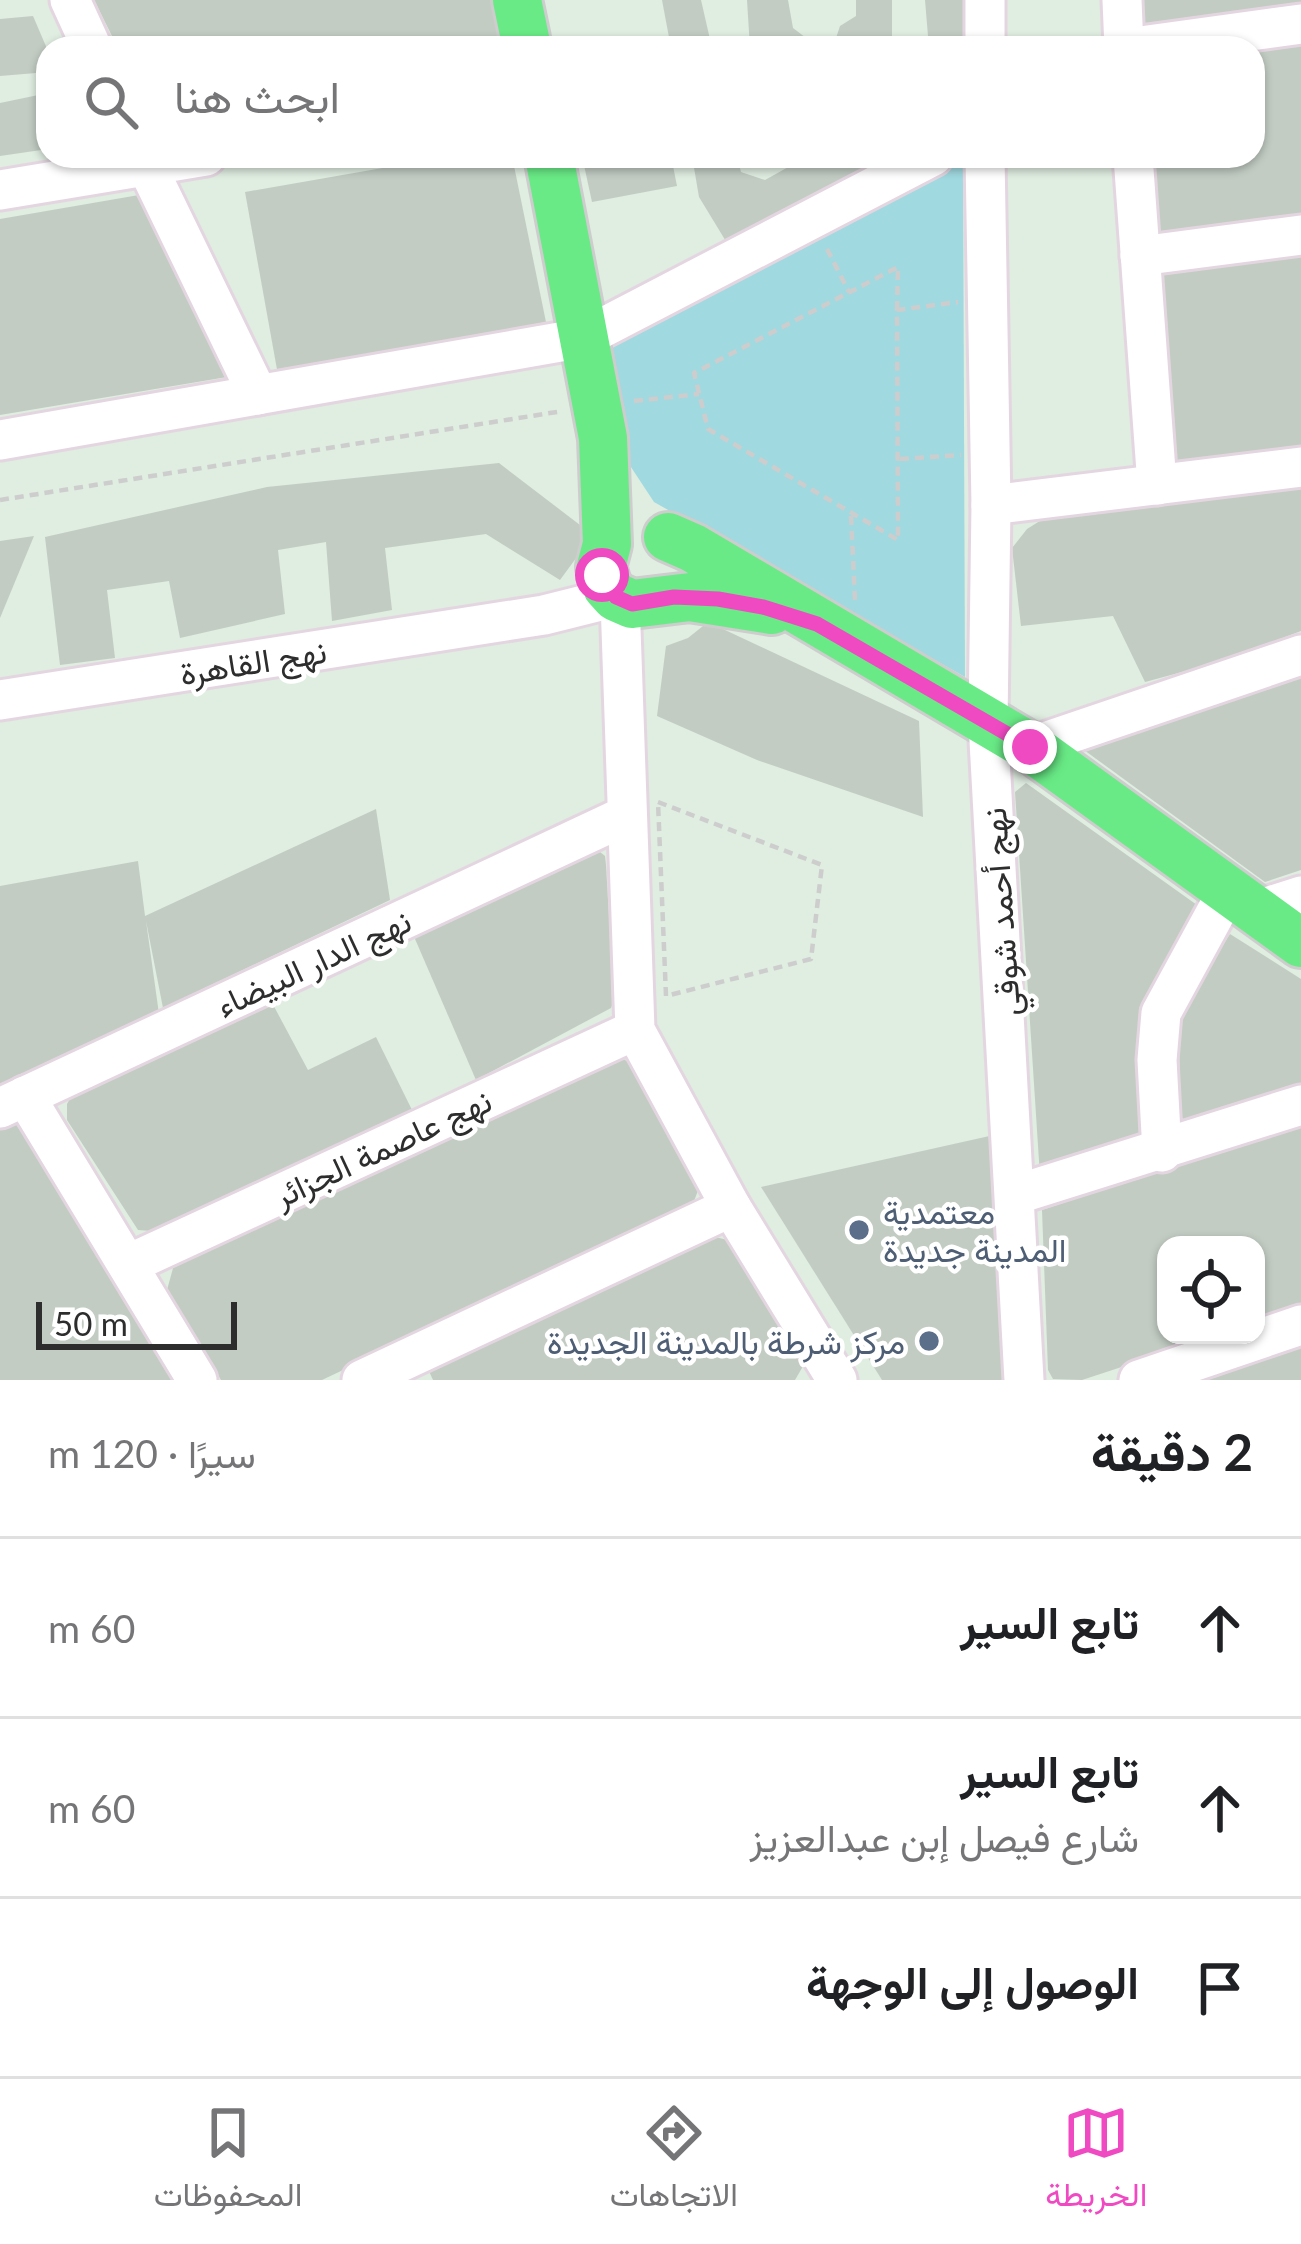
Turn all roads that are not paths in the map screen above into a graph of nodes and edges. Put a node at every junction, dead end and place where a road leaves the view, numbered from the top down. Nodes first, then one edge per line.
1 (70, 0) edge
2 (517, 0) edge
3 (985, 0) edge
4 (1122, 0) edge
5 (1301, 24) edge
6 (86, 36) edge
7 (524, 36) edge
8 (985, 36) edge
9 (1124, 36) edge
10 (1213, 36) edge
11 (109, 168) edge
12 (147, 168) edge
13 (551, 168) edge
14 (910, 168) edge
15 (985, 168) edge
16 (1133, 168) edge
17 (0, 190) edge
18 (1301, 235) edge
19 (1140, 256) junction
20 (583, 338) junction
21 (258, 395) junction
22 (0, 440) edge
23 (1301, 467) edge
24 (1156, 485) junction
25 (991, 505) junction
26 (633, 572) junction
27 (837, 636) junction
28 (1301, 655) edge
29 (0, 700) edge
30 (988, 722) junction
31 (1030, 747) junction
32 (625, 816) junction
33 (1262, 899) edge
34 (1301, 943) edge
35 (635, 1030) junction
36 (13, 1102) edge
37 (1301, 1105) edge
38 (1162, 1152) junction
39 (1015, 1196) junction
40 (731, 1207) junction
41 (129, 1264) junction
42 (1301, 1325) edge
43 (197, 1380) edge
44 (362, 1380) edge
45 (837, 1380) edge
46 (1024, 1380) edge
47 (1139, 1380) edge

1 - 6 street
2 - 7 main road
3 - 8 street
4 - 9 street
5 - 10 street
11 - 17 street
12 - 21 street
13 - 20 main road
14 - 20 street
15 - 25 street, نهج أحمد شوقي
16 - 19 street
18 - 19 street
19 - 24 street
20 - 21 street
20 - 26 main road
21 - 22 street
23 - 24 street
24 - 25 street
25 - 30 street, نهج أحمد شوقي
26 - 27 main road
26 - 27 main road
26 - 29 street, نهج القاهرة
26 - 32 street
27 - 30 main road
28 - 31 street
30 - 31 main road
30 - 39 street, نهج أحمد شوقي
31 - 33 main road
32 - 35 street
32 - 36 street, نهج الدار البيضاء
33 - 34 main road
33 - 38 street
35 - 40 street
35 - 41 street, نهج عاصمة الجزائر
36 - 41 street
37 - 38 street
38 - 39 street
39 - 46 street, نهج أحمد شوقي
40 - 44 street
40 - 45 street
41 - 43 street
42 - 47 street

